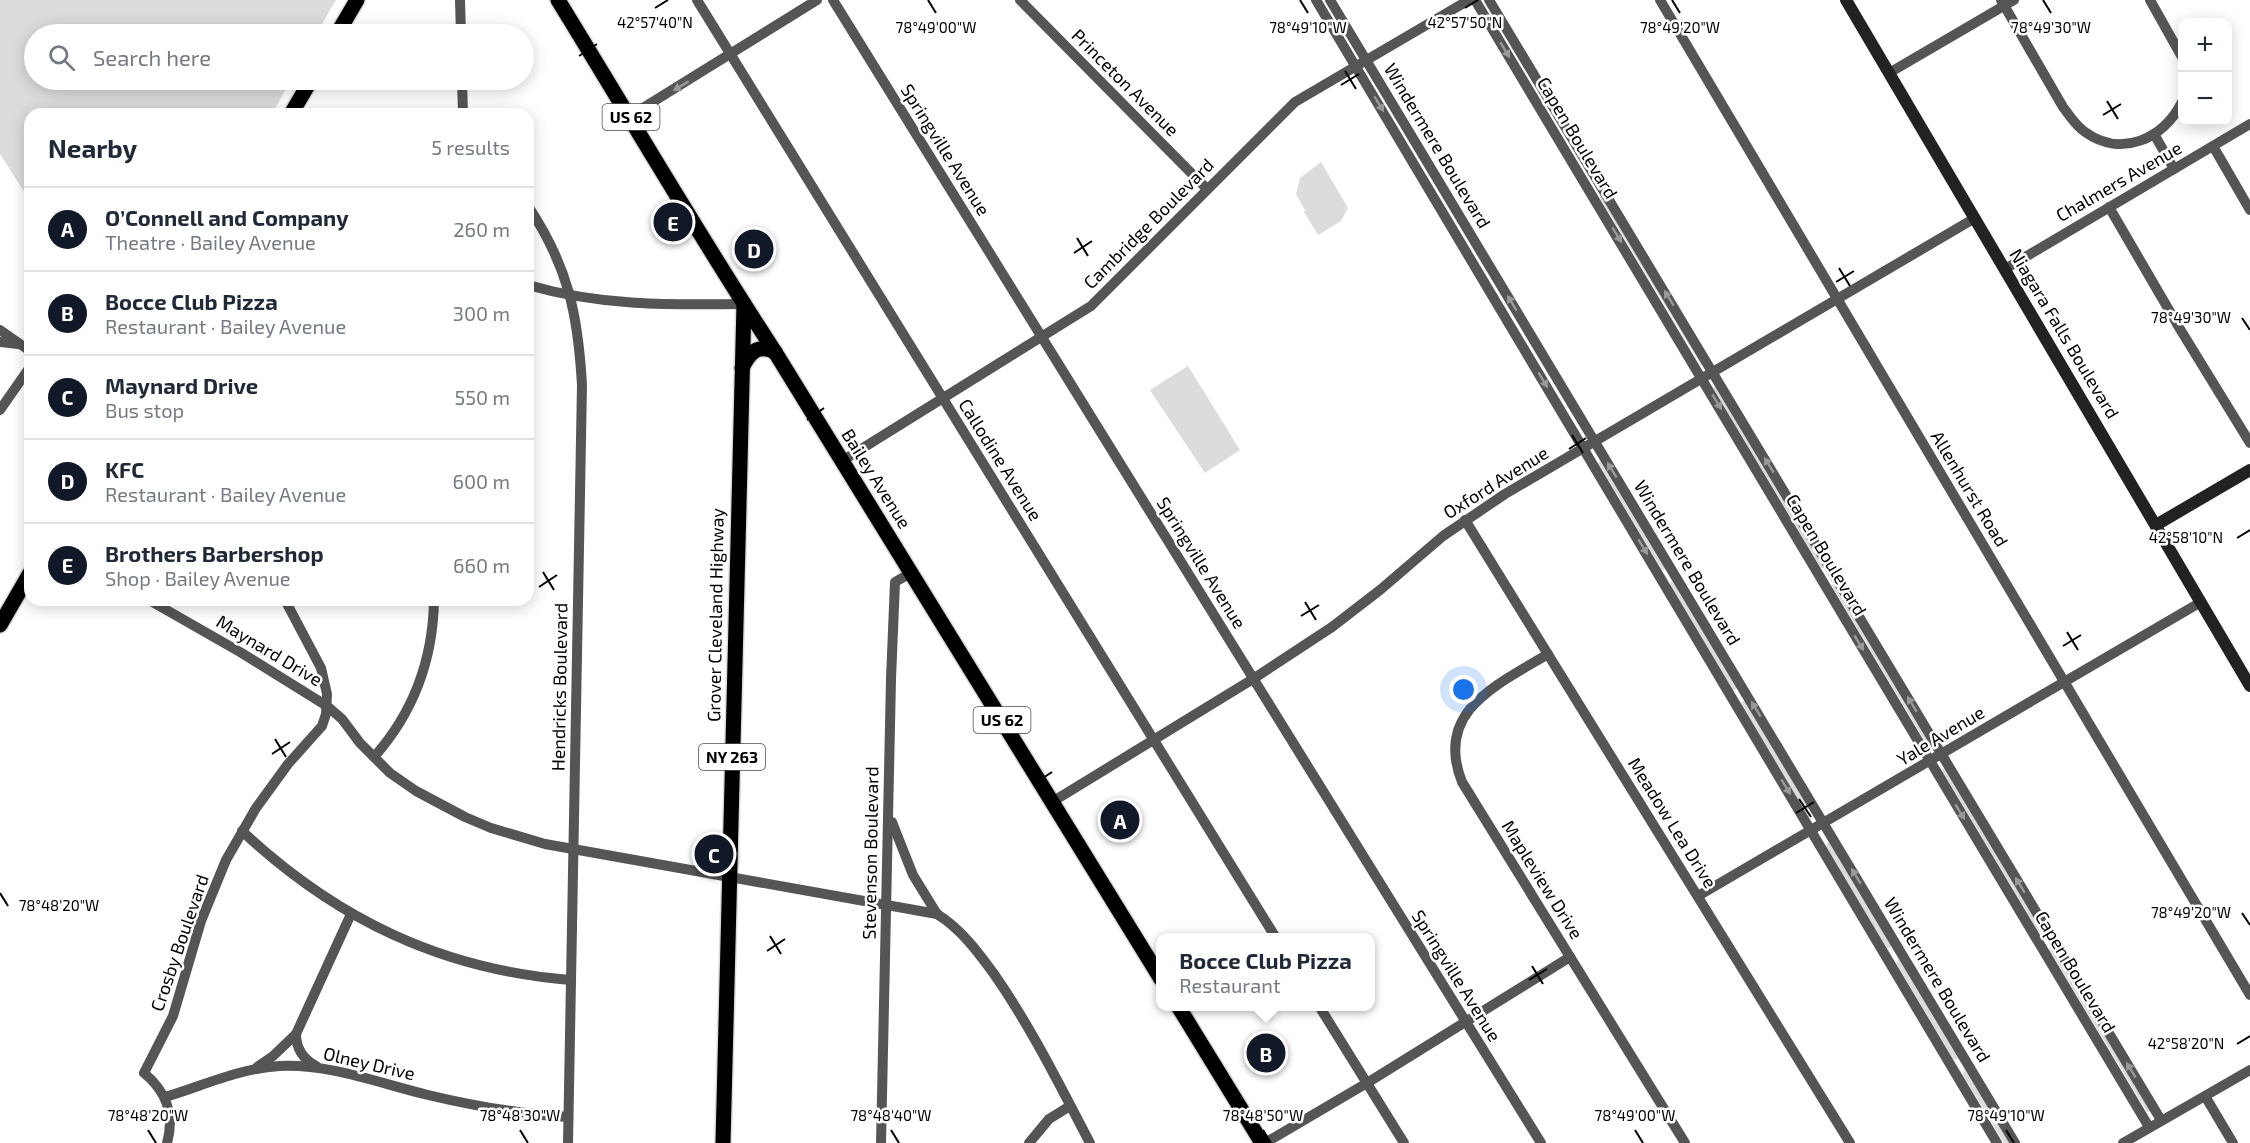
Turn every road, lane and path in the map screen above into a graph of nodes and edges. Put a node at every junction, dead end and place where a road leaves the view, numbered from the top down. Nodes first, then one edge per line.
1 (357, 0) edge
2 (460, 0) edge
3 (558, 0) edge
4 (697, 0) edge
5 (818, 0) edge
6 (833, 0) edge
7 (1020, 0) edge
8 (1316, 0) edge
9 (1330, 0) edge
10 (1469, 0) edge
11 (1475, 0) edge
12 (1489, 0) edge
13 (1660, 0) edge
14 (1846, 0) edge
15 (2151, 0) edge
16 (2006, 2) edge
17 (343, 24) edge
18 (461, 24) edge
19 (2178, 50) edge
20 (731, 55) junction
21 (1366, 60) junction
22 (1356, 66) junction
23 (1888, 73) junction
24 (305, 90) edge
25 (462, 90) edge
26 (295, 108) edge
27 (463, 108) edge
28 (2178, 109) edge
29 (630, 116) junction
30 (2250, 124) edge
31 (2154, 135) junction
32 (2213, 146) junction
33 (2174, 169) junction
34 (1207, 189) junction
35 (2109, 207) junction
36 (2250, 210) edge
37 (534, 216) edge
38 (1975, 218) junction
39 (2005, 269) junction
40 (534, 287) edge
41 (571, 296) junction
42 (1836, 298) junction
43 (744, 304) junction
44 (0, 330) edge
45 (1041, 336) junction
46 (0, 342) edge
47 (18, 344) junction
48 (24, 348) edge
49 (775, 351) junction
50 (741, 371) junction
51 (1713, 371) junction
52 (24, 376) edge
53 (1702, 378) junction
54 (943, 398) junction
55 (0, 410) edge
56 (1594, 441) junction
57 (2250, 443) edge
58 (1583, 448) junction
59 (842, 461) junction
60 (2250, 470) edge
61 (1465, 520) junction
62 (2156, 525) junction
63 (911, 573) junction
64 (24, 583) edge
65 (2201, 602) junction
66 (160, 606) edge
67 (288, 606) edge
68 (434, 606) edge
69 (0, 625) edge
70 (1548, 654) junction
71 (1253, 679) junction
72 (2065, 682) junction
73 (2250, 686) edge
74 (327, 706) junction
75 (1154, 740) junction
76 (1942, 754) junction
77 (374, 757) junction
78 (1929, 762) junction
79 (1052, 802) junction
80 (889, 817) junction
81 (1824, 822) junction
82 (1811, 830) junction
83 (242, 831) junction
84 (573, 849) junction
85 (730, 877) junction
86 (1698, 896) junction
87 (887, 904) junction
88 (351, 914) junction
89 (937, 914) junction
90 (1273, 933) edge
91 (1570, 957) junction
92 (1156, 971) edge
93 (571, 980) junction
94 (2250, 995) edge
95 (1181, 1011) edge
96 (1322, 1011) edge
97 (1466, 1022) junction
98 (296, 1034) junction
99 (319, 1067) junction
100 (2250, 1070) edge
101 (249, 1071) junction
102 (1367, 1083) junction
103 (2205, 1096) junction
104 (165, 1097) junction
105 (1070, 1106) junction
106 (568, 1118) junction
107 (2161, 1120) junction
108 (2149, 1127) junction
109 (167, 1143) edge
110 (568, 1143) edge
111 (723, 1143) edge
112 (881, 1143) edge
113 (1029, 1143) edge
114 (1090, 1143) edge
115 (1264, 1143) edge
116 (1404, 1143) edge
117 (1540, 1143) edge
118 (1685, 1143) edge
119 (1850, 1143) edge
120 (1997, 1143) edge
121 (2015, 1143) edge
122 (2123, 1143) edge
123 (2233, 1143) edge

1 - 17 main road
2 - 18 street
3 - 29 main road, Bailey Avenue / US 62
4 - 20 street, Callodine Avenue
5 - 20 street
6 - 45 street, Springville Avenue
7 - 34 street, Princeton Avenue
8 - 22 street, Windermere Boulevard
9 - 21 street, Windermere Boulevard
10 - 21 street, Cambridge Boulevard
11 -> 53 street, Capen Boulevard
51 -> 12 street, Capen Boulevard
13 - 42 street, Allenhurst Road
14 - 23 main road, Niagara Falls Boulevard
15 - 19 street
16 - 23 street
16 - 31 street
20 -> 29 street
20 - 54 street, Callodine Avenue
21 - 22 street, Cambridge Boulevard
56 -> 21 street, Windermere Boulevard
22 - 34 street, Cambridge Boulevard
22 -> 58 street, Windermere Boulevard
23 - 38 main road, Niagara Falls Boulevard
24 - 26 main road
25 - 27 street
28 - 31 street
29 - 43 main road, Bailey Avenue / US 62
30 - 32 street, Chalmers Avenue
31 - 33 street
32 - 33 street, Chalmers Avenue
32 - 36 street
33 - 35 street, Chalmers Avenue
34 - 45 street, Cambridge Boulevard
35 - 39 street, Chalmers Avenue
35 - 57 street
37 - 41 street, Hendricks Boulevard
38 - 39 main road, Niagara Falls Boulevard
38 - 42 street, Oxford Avenue
39 - 62 main road, Niagara Falls Boulevard
40 - 41 street
41 - 43 street
41 - 84 street, Hendricks Boulevard
42 - 51 street, Oxford Avenue
42 - 72 street, Allenhurst Road
43 - 49 main road, Bailey Avenue / US 62
43 - 50 main road, Grover Cleveland Highway / NY 263
44 - 47 street
45 - 54 street, Cambridge Boulevard
45 - 71 street, Springville Avenue
46 - 47 street
47 - 48 street
49 - 50 main road
49 - 59 main road, Bailey Avenue / US 62
50 - 85 main road, Grover Cleveland Highway / NY 263
51 - 53 street, Oxford Avenue
76 -> 51 street, Capen Boulevard
52 - 55 street
53 - 56 street, Oxford Avenue
53 -> 78 street, Capen Boulevard
54 - 59 street, Cambridge Boulevard
54 - 75 street, Callodine Avenue
56 - 58 street, Oxford Avenue
81 -> 56 street, Windermere Boulevard
58 - 61 street, Oxford Avenue
58 -> 82 street, Windermere Boulevard
59 - 63 main road, Bailey Avenue / US 62
60 - 62 main road
61 - 70 street, Meadow Lea Drive
61 - 71 street, Oxford Avenue
62 - 65 main road, Niagara Falls Boulevard
63 - 79 main road, Bailey Avenue / US 62
63 - 80 street, Stevenson Boulevard
64 - 69 main road
65 - 72 street, Yale Avenue
65 - 73 main road, Niagara Falls Boulevard
66 - 74 street, Maynard Drive
67 - 74 street, Crosby Boulevard
68 - 77 street
70 - 86 street, Meadow Lea Drive
70 - 91 street, Mapleview Drive
71 - 75 street, Oxford Avenue
71 - 97 street, Springville Avenue
72 - 76 street, Yale Avenue
72 - 94 street, Allenhurst Road
74 - 77 street, Maynard Drive
74 - 83 street, Crosby Boulevard
75 - 79 street, Oxford Avenue
75 - 90 street, Callodine Avenue
76 - 78 street, Yale Avenue
107 -> 76 street, Capen Boulevard
77 - 84 street, Maynard Drive
78 - 81 street, Yale Avenue
78 -> 108 street, Capen Boulevard
79 - 92 main road, Bailey Avenue / US 62
80 - 87 street, Stevenson Boulevard
80 - 89 street, Maynard Drive
81 - 82 street, Yale Avenue
121 -> 81 street, Windermere Boulevard
82 - 86 street, Yale Avenue
82 - 120 street, Windermere Boulevard
83 - 88 street
83 - 104 street, Crosby Boulevard
84 - 85 street, Maynard Drive
84 - 93 street, Hendricks Boulevard
85 - 87 street, Maynard Drive
85 - 111 main road, Grover Cleveland Highway / NY 263
86 - 119 street, Meadow Lea Drive
87 - 89 street, Maynard Drive
87 - 112 street, Stevenson Boulevard
88 - 93 street
88 - 98 street
89 - 105 street, Maynard Drive
91 - 97 street
91 - 118 street, Mapleview Drive
93 - 106 street, Hendricks Boulevard
95 - 115 main road
96 - 102 street
97 - 102 street
97 - 117 street, Springville Avenue
98 - 99 street
98 - 101 street
99 - 101 street, Olney Drive
99 - 106 street, Olney Drive
100 - 103 street
101 - 104 street, Olney Drive
102 - 115 street
102 - 116 street
103 - 107 street
103 - 123 street
104 - 109 street
105 - 113 street
105 - 114 street, Maynard Drive
106 - 110 street, Hendricks Boulevard
107 - 108 street
108 - 122 street

